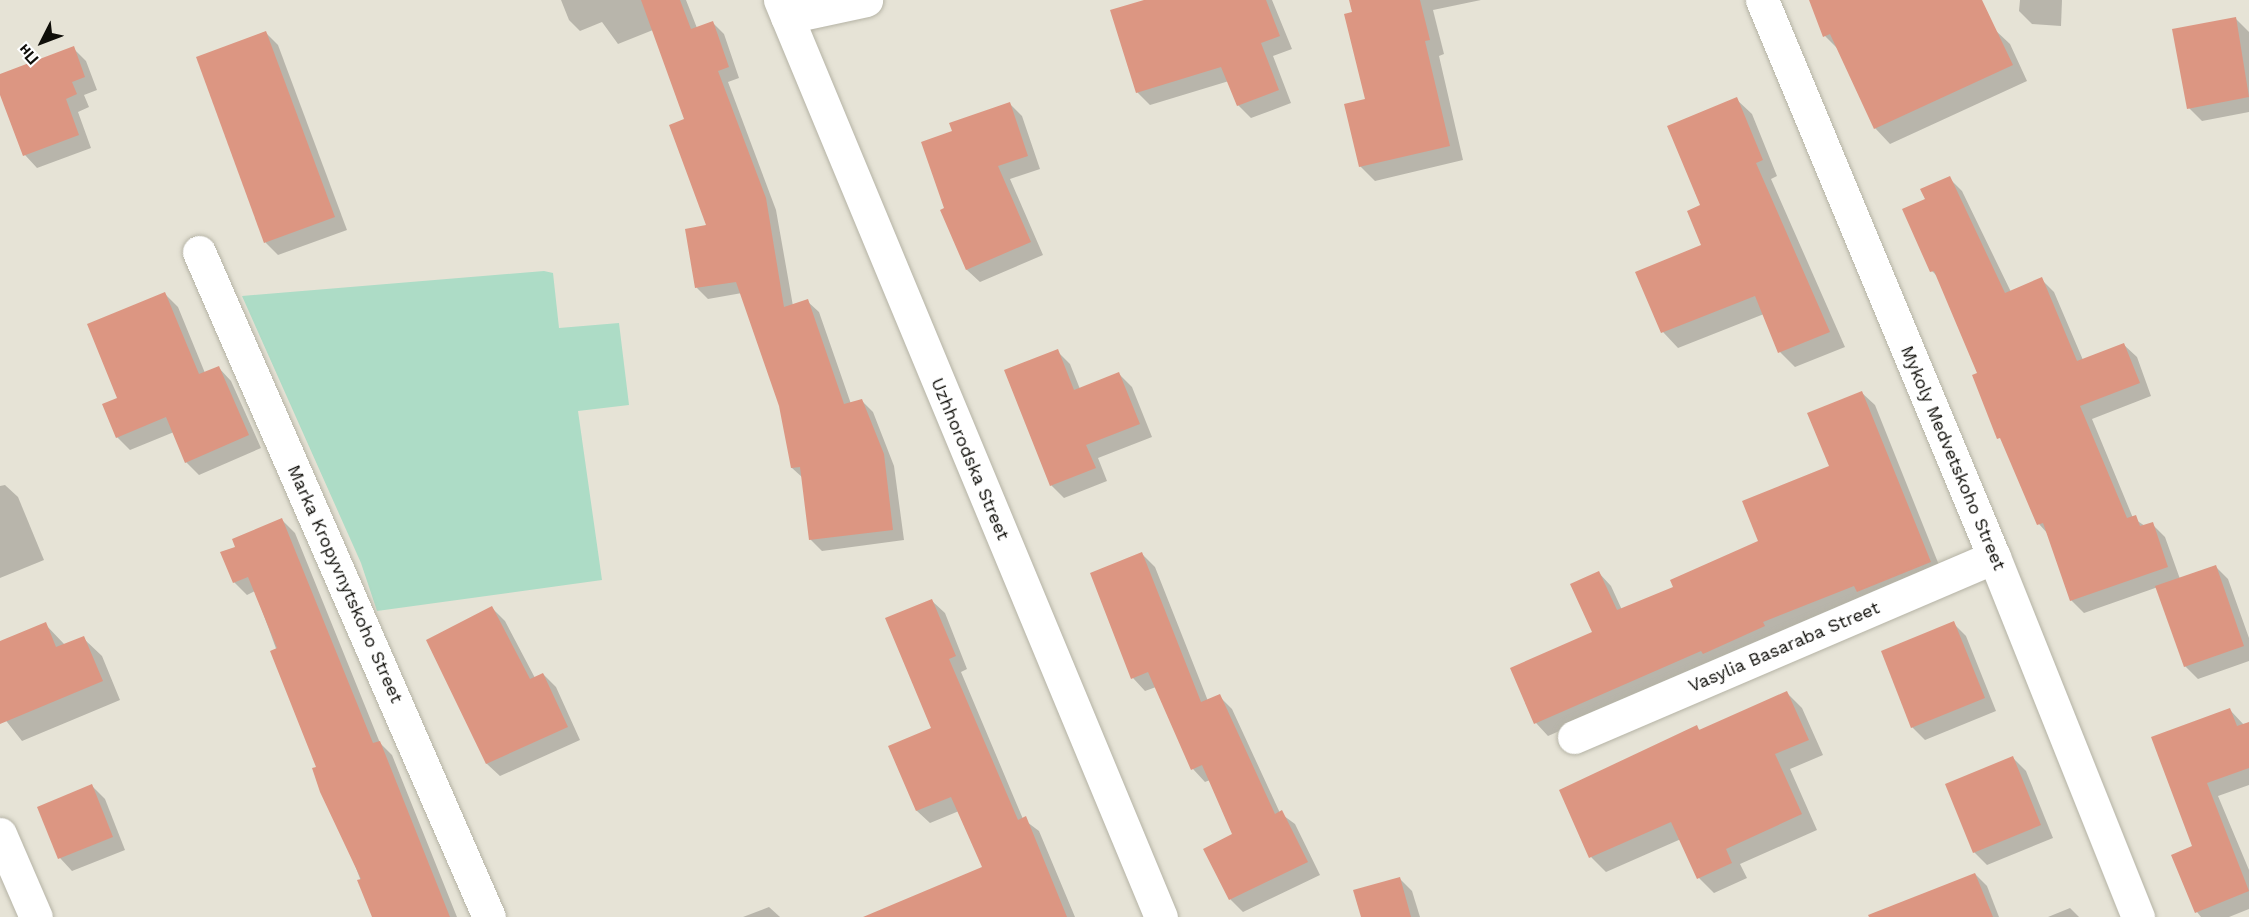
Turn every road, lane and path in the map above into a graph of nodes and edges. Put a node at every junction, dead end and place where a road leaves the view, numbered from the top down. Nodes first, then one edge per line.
1 (866, 0) edge
2 (1762, 0) edge
3 (783, 8) edge
4 (199, 252) dead end
5 (1994, 557) junction
6 (1574, 737) dead end
7 (0, 834) edge
8 (36, 917) edge
9 (489, 917) edge
10 (1161, 917) edge
11 (2139, 917) edge

1 - 3 street
2 - 5 street, Mykoly Medvetskoho Street
3 - 10 street, Uzhhorodska Street
4 - 9 street, Marka Kropyvnytskoho Street
5 - 6 street, Vasylia Basaraba Street
5 - 11 street, Mykoly Medvetskoho Street
7 - 8 street

